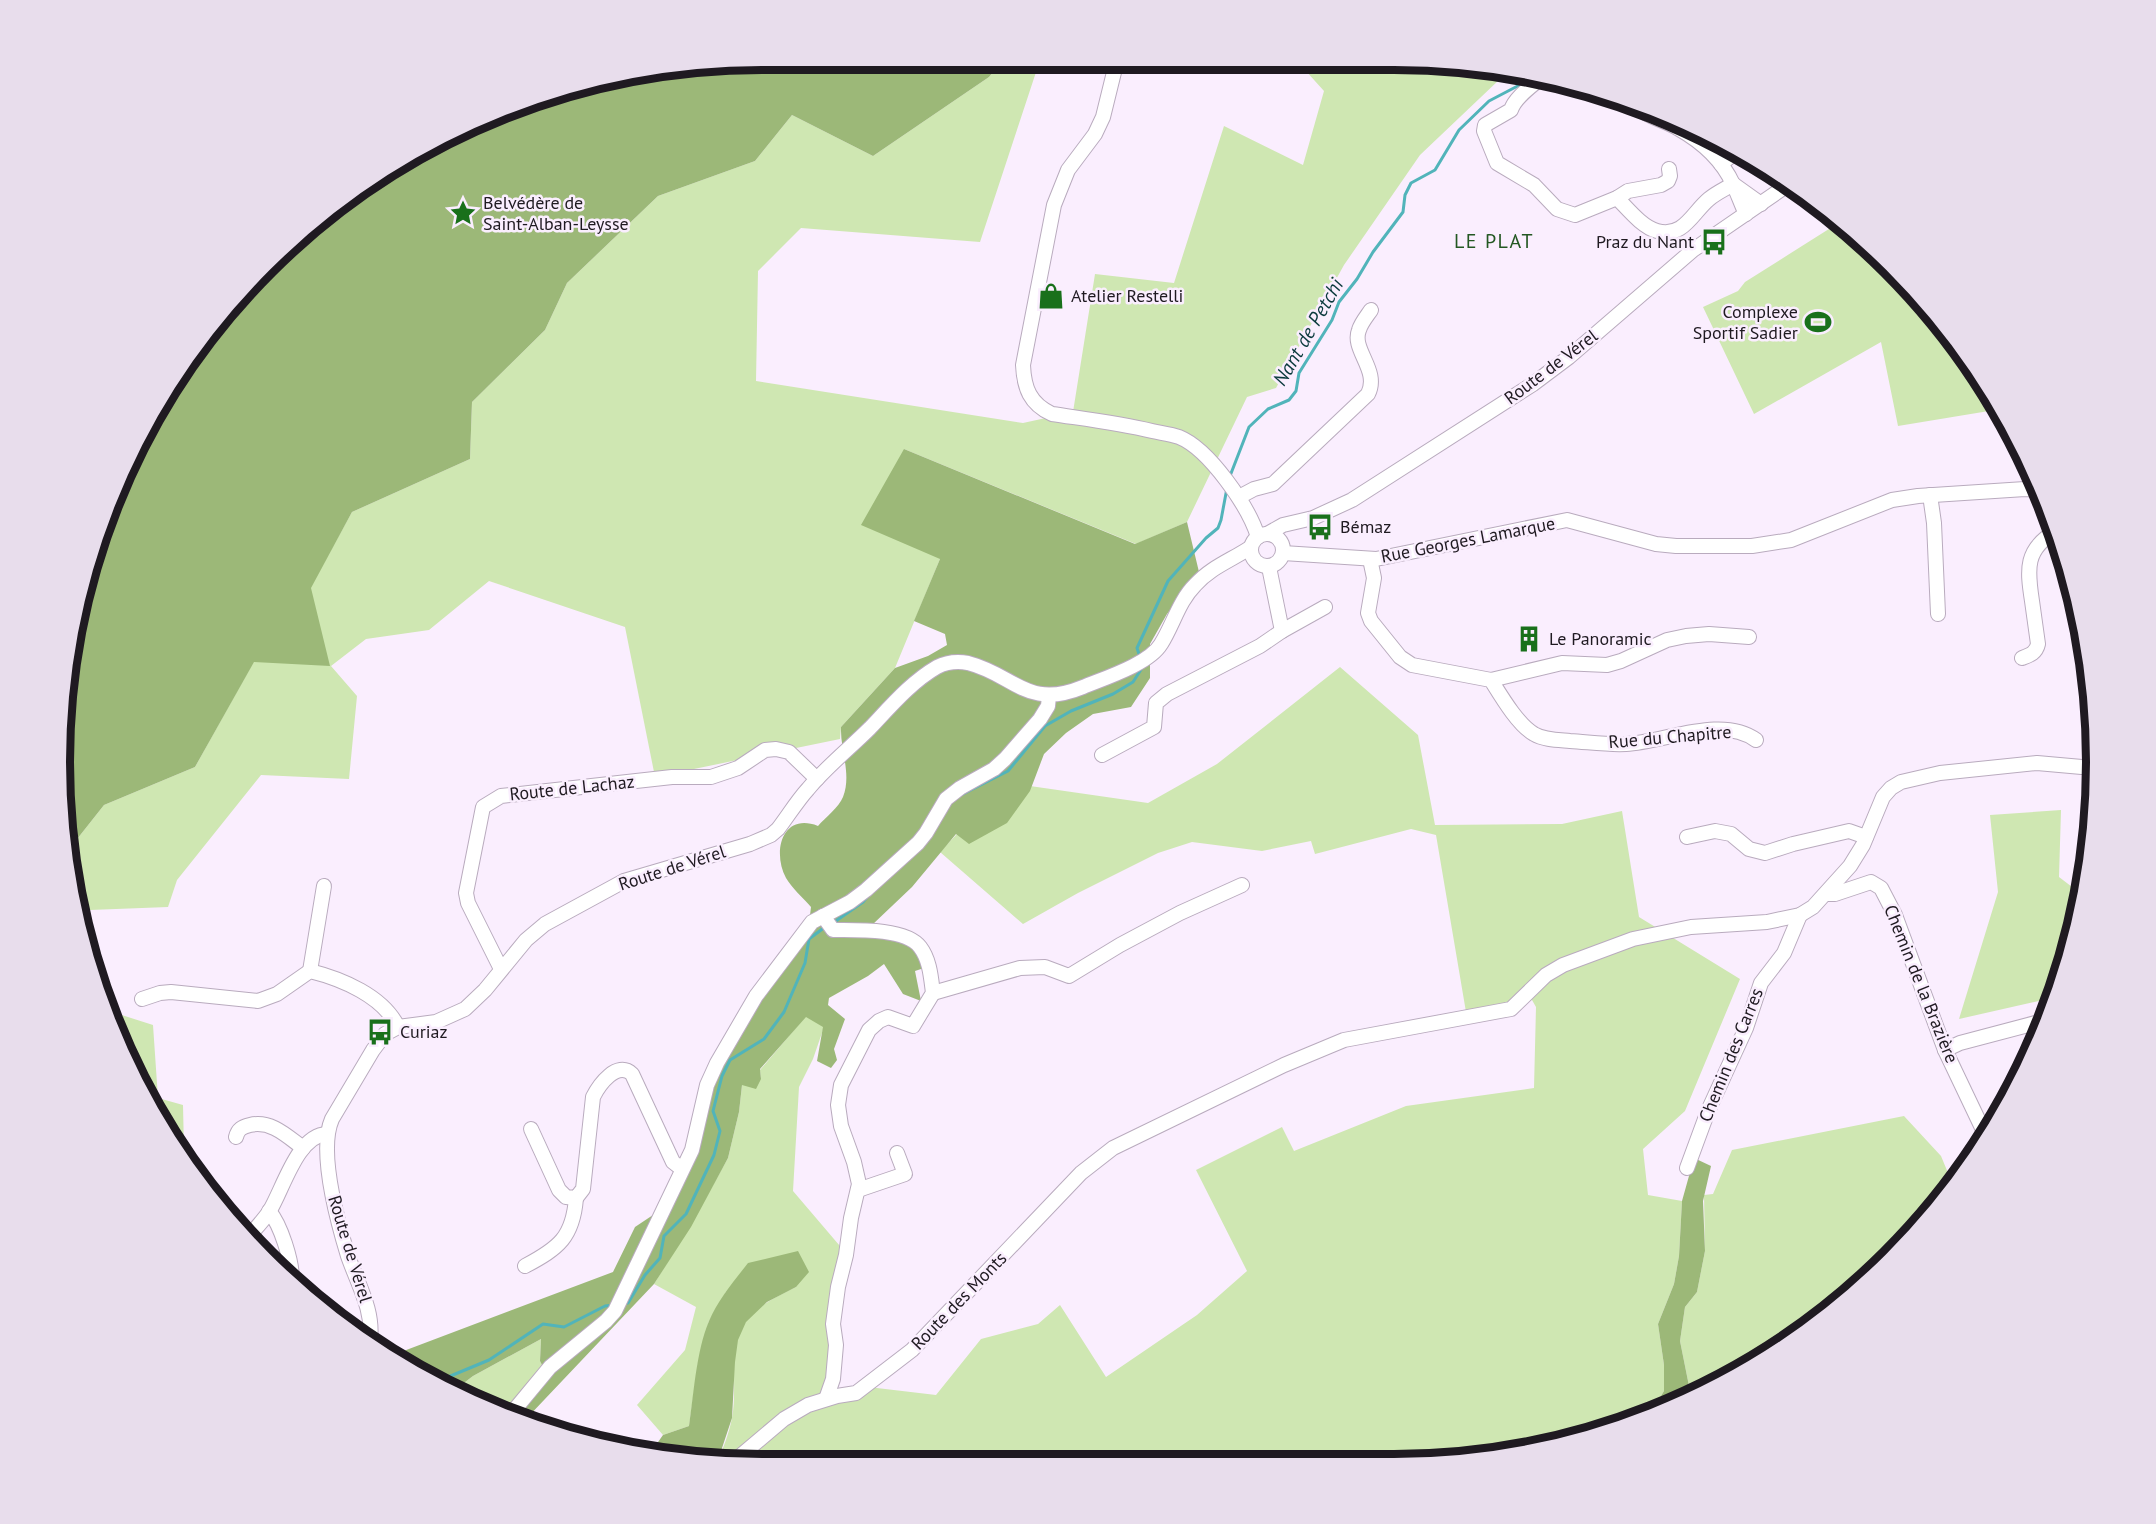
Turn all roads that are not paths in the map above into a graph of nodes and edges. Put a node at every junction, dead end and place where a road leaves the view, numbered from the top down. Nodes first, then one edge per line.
1 (1115, 70) edge
2 (1533, 85) edge
3 (1698, 141) edge
4 (1729, 157) edge
5 (1721, 164) junction
6 (1669, 169) dead end
7 (1733, 184) junction
8 (1781, 189) edge
9 (1617, 198) junction
10 (1761, 204) junction
11 (1746, 214) junction
12 (1371, 310) dead end
13 (2029, 489) edge
14 (1235, 491) junction
15 (1930, 495) junction
16 (1295, 523) junction
17 (2048, 537) edge
18 (1259, 539) junction
19 (1282, 548) junction
20 (1370, 559) junction
21 (1262, 564) junction
22 (1206, 575) junction
23 (1325, 607) dead end
24 (1938, 614) dead end
25 (1282, 631) junction
26 (1749, 637) dead end
27 (2022, 658) dead end
28 (1491, 680) junction
29 (1043, 695) junction
30 (1756, 741) dead end
31 (1102, 755) dead end
32 (2086, 767) edge
33 (817, 779) junction
34 (1687, 837) dead end
35 (1866, 837) junction
36 (1242, 885) dead end
37 (324, 886) dead end
38 (1827, 894) junction
39 (1800, 915) junction
40 (827, 923) junction
41 (501, 969) junction
42 (310, 971) junction
43 (933, 993) junction
44 (142, 999) dead end
45 (2034, 1023) edge
46 (398, 1027) junction
47 (1945, 1050) junction
48 (1981, 1126) edge
49 (531, 1129) dead end
50 (327, 1134) junction
51 (236, 1137) dead end
52 (303, 1148) junction
53 (897, 1153) dead end
54 (1687, 1168) dead end
55 (682, 1169) junction
56 (858, 1190) junction
57 (576, 1198) junction
58 (269, 1211) junction
59 (253, 1230) edge
60 (525, 1266) dead end
61 (290, 1267) edge
62 (371, 1332) edge
63 (826, 1399) junction
64 (516, 1408) edge
65 (744, 1453) edge

1 - 14 street
2 - 9 street
3 - 5 street
4 - 5 street
5 - 7 street
6 - 9 street
7 - 9 street
7 - 10 street
7 - 11 street
8 - 10 street, Route de Vérel
10 - 11 street, Route de Vérel
11 - 16 street, Route de Vérel
12 - 14 street
13 - 15 street, Rue Georges Lamarque
14 - 18 street
15 - 20 street, Rue Georges Lamarque
15 - 24 street
16 - 18 street, Route de Vérel
16 - 19 street
17 - 27 street
18 - 19 street
18 - 21 street
18 - 22 street, Route de Vérel
19 - 20 street, Rue Georges Lamarque
19 - 21 street
20 - 28 street
21 - 22 street, Route de Vérel
21 - 25 street
22 - 29 street, Route de Vérel
23 - 25 street
25 - 31 street
26 - 28 street
28 - 30 street, Rue du Chapitre
29 - 33 street, Route de Vérel
29 - 40 street
32 - 35 street
33 - 41 street, Route de Vérel
33 - 41 street, Route de Lachaz
34 - 35 street
35 - 38 street
36 - 43 street
37 - 42 street
38 - 39 street
38 - 47 street, Chemin de la Brazière
39 - 54 street, Chemin des Carres
39 - 63 street, Route des Monts
40 - 43 street
40 - 55 street
41 - 46 street, Route de Vérel
42 - 44 street
42 - 46 street
43 - 56 street
45 - 47 street
46 - 50 street, Route de Vérel
47 - 48 street, Chemin de la Brazière
49 - 57 street
50 - 52 street
50 - 62 street, Route de Vérel
51 - 52 street
52 - 58 street
53 - 56 street
55 - 57 street
55 - 64 street
56 - 63 street
57 - 60 street
58 - 59 street
58 - 61 street
63 - 65 street, Route des Monts

